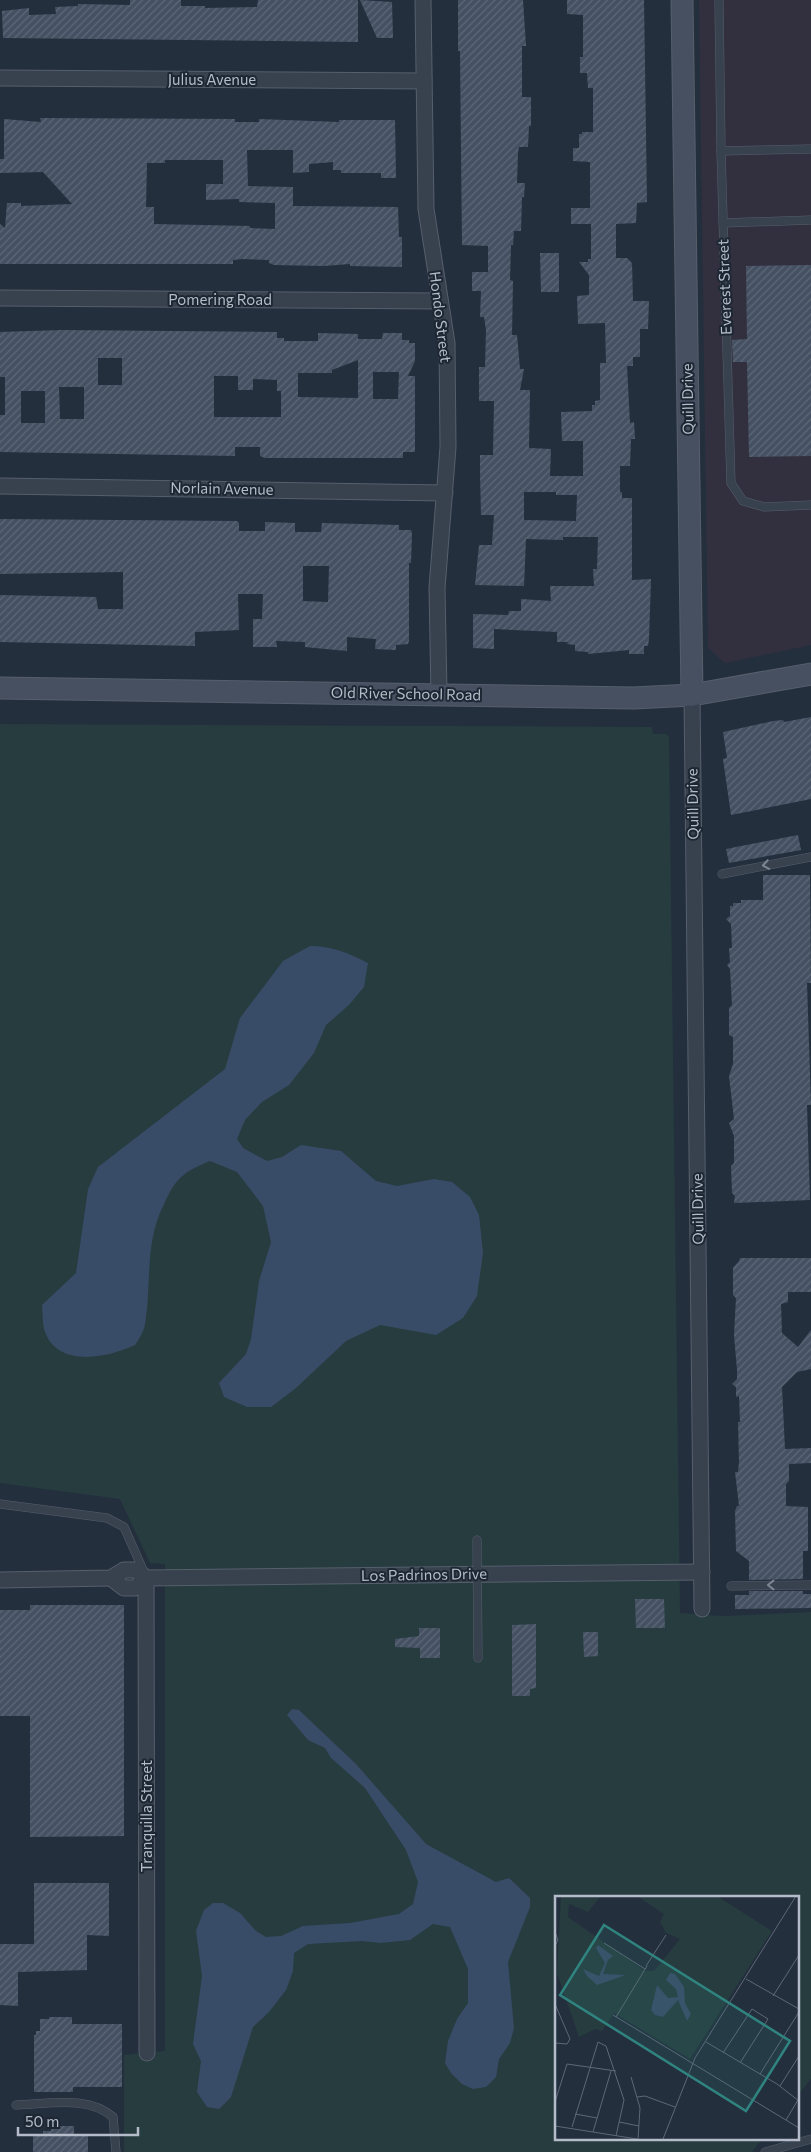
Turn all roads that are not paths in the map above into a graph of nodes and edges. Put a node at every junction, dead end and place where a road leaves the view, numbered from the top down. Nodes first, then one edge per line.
1 (423, 0) edge
2 (682, 0) edge
3 (719, 0) edge
4 (0, 78) edge
5 (424, 81) junction
6 (811, 149) edge
7 (721, 151) junction
8 (811, 220) edge
9 (723, 222) junction
10 (0, 298) edge
11 (440, 301) junction
12 (0, 486) edge
13 (445, 493) junction
14 (811, 505) edge
15 (811, 674) edge
16 (0, 688) edge
17 (440, 694) junction
18 (692, 695) junction
19 (811, 857) edge
20 (722, 874) dead end
21 (0, 1504) edge
22 (476, 1540) dead end
23 (702, 1572) junction
24 (477, 1575) junction
25 (146, 1578) junction
26 (0, 1580) edge
27 (811, 1585) edge
28 (731, 1586) dead end
29 (702, 1609) dead end
30 (478, 1658) dead end
31 (147, 2053) dead end
32 (16, 2105) dead end
33 (811, 2139) edge
34 (116, 2152) edge
35 (765, 2152) edge

1 - 5 street, Hondo Street
2 - 18 main road, Quill Drive
3 - 7 lane, Everest Street
4 - 5 street, Julius Avenue
5 - 11 street, Hondo Street
6 - 7 lane
7 - 9 lane, Everest Street
8 - 9 lane
9 - 14 lane, Everest Street
10 - 11 street, Pomering Road
11 - 13 street, Hondo Street
12 - 13 street, Norlain Avenue
13 - 17 street, Hondo Street
15 - 18 main road, Old River School Road
16 - 17 main road, Old River School Road
17 - 18 main road, Old River School Road
18 - 23 street, Quill Drive
19 -> 20 lane
21 - 25 lane
22 - 24 lane
23 - 24 street, Los Padrinos Drive
23 - 29 street, Quill Drive
24 - 25 street, Los Padrinos Drive
24 - 30 lane
25 - 26 street, Los Padrinos Drive
25 - 31 street, Tranquilla Street
27 -> 28 lane
32 - 34 lane
33 - 35 lane

